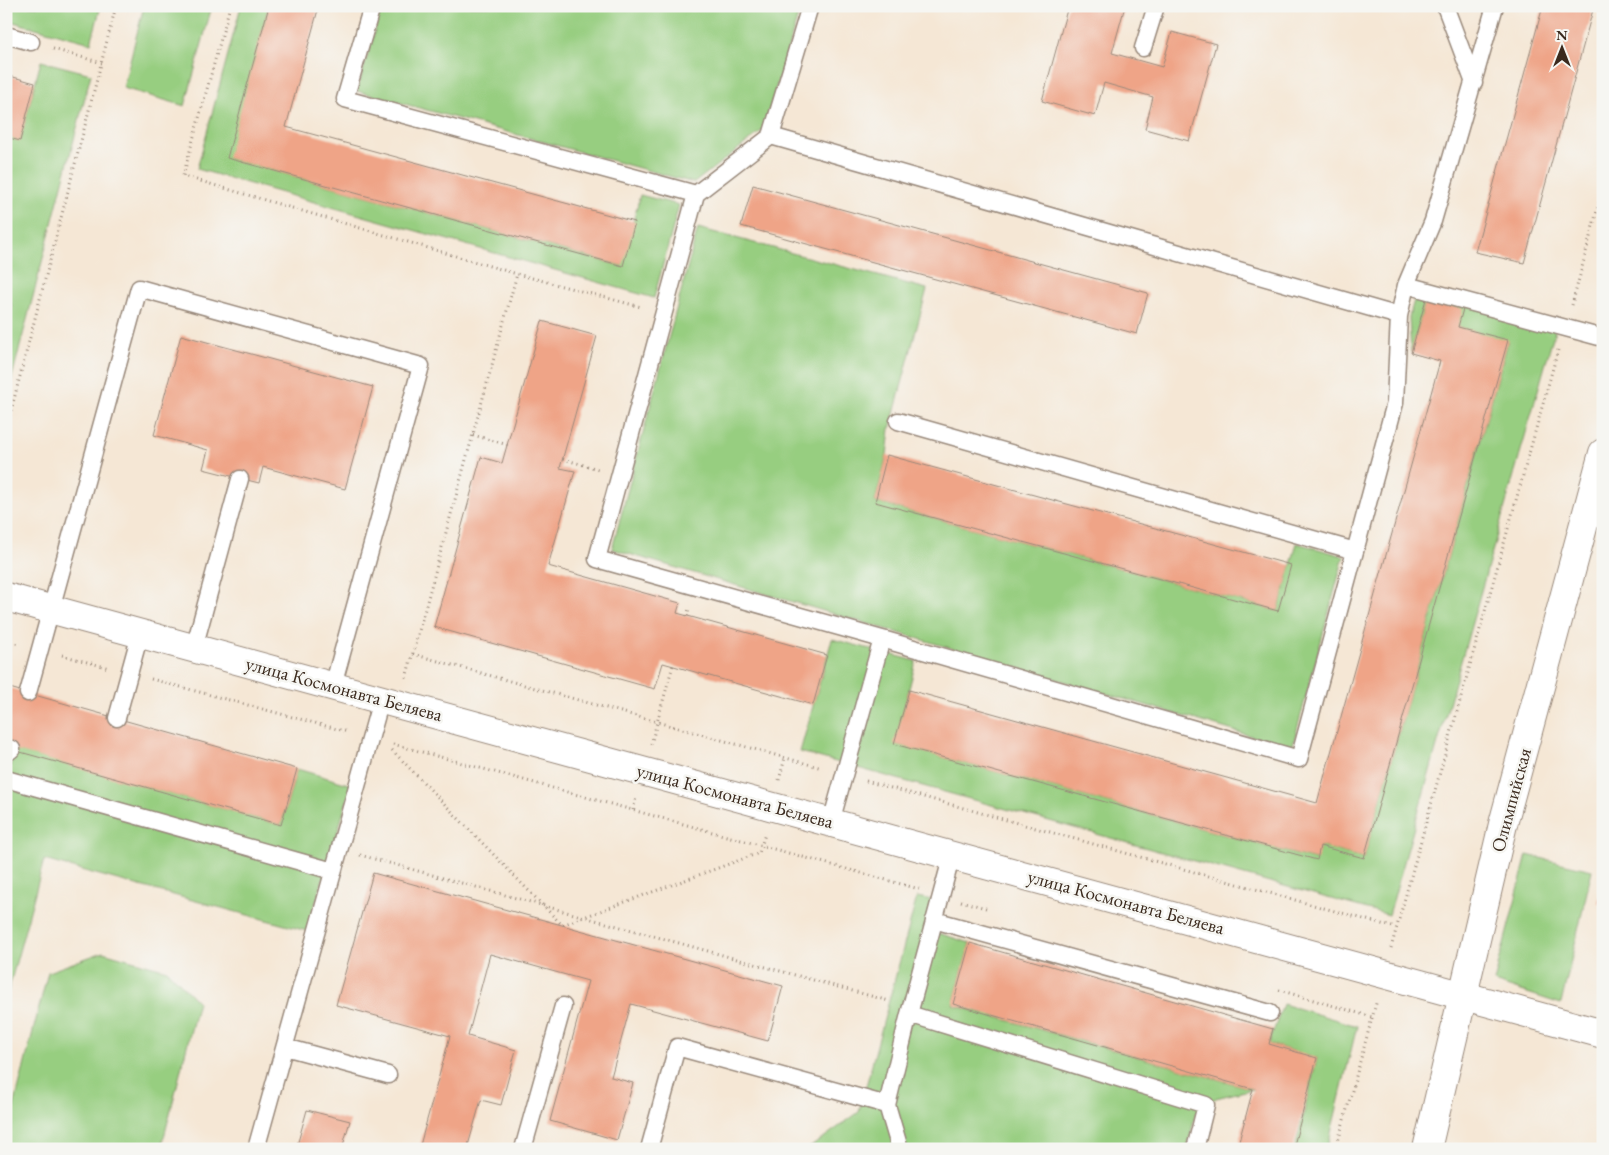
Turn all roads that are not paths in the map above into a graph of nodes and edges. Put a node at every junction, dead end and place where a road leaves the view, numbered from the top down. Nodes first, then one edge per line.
1 (372, 6) edge
2 (810, 6) edge
3 (1156, 6) edge
4 (1445, 6) edge
5 (1495, 6) edge
6 (6, 35) edge
7 (31, 42) road end
8 (1143, 48) dead end
9 (1474, 83) junction
10 (771, 136) junction
11 (696, 194) junction
12 (1406, 285) junction
13 (1399, 316) junction
14 (1603, 338) edge
15 (898, 422) dead end
16 (1603, 453) edge
17 (240, 479) dead end
18 (1355, 551) junction
19 (6, 597) edge
20 (51, 609) junction
21 (140, 634) junction
22 (882, 638) junction
23 (194, 648) junction
24 (333, 686) junction
25 (28, 693) dead end
26 (390, 702) junction
27 (117, 718) dead end
28 (6, 779) edge
29 (831, 822) junction
30 (952, 855) junction
31 (333, 872) junction
32 (934, 920) junction
33 (1464, 994) junction
34 (563, 1006) dead end
35 (1270, 1013) dead end
36 (909, 1014) junction
37 (1603, 1034) edge
38 (285, 1047) junction
39 (388, 1075) dead end
40 (887, 1105) junction
41 (256, 1149) edge
42 (523, 1149) edge
43 (649, 1149) edge
44 (900, 1149) edge
45 (1195, 1149) edge
46 (1427, 1149) edge

1 - 11 lane
2 - 10 lane
3 - 8 lane
4 - 9 lane
5 - 9 lane
6 - 7 lane
9 - 12 lane
10 - 11 lane
10 - 13 lane
11 - 22 lane
12 - 13 lane
12 - 14 lane
13 - 18 lane
15 - 18 lane
16 - 33 street, Олимпийская
17 - 23 lane
18 - 22 lane
19 - 20 street, улица Космонавта Беляева
20 - 21 street, улица Космонавта Беляева
20 - 24 lane
20 - 25 lane
21 - 23 street, улица Космонавта Беляева
21 - 27 lane
22 - 29 lane
23 - 24 street, улица Космонавта Беляева
24 - 26 street, улица Космонавта Беляева
26 - 29 street, улица Космонавта Беляева
26 - 31 lane
28 - 31 lane
29 - 30 street, улица Космонавта Беляева
30 - 32 lane
30 - 33 street, улица Космонавта Беляева
31 - 38 lane
32 - 35 lane
32 - 36 lane
33 - 37 street, улица Космонавта Беляева
33 - 46 street, Олимпийская
34 - 42 lane
36 - 40 lane
36 - 45 lane
38 - 39 lane
38 - 41 lane
40 - 43 lane
40 - 44 lane

